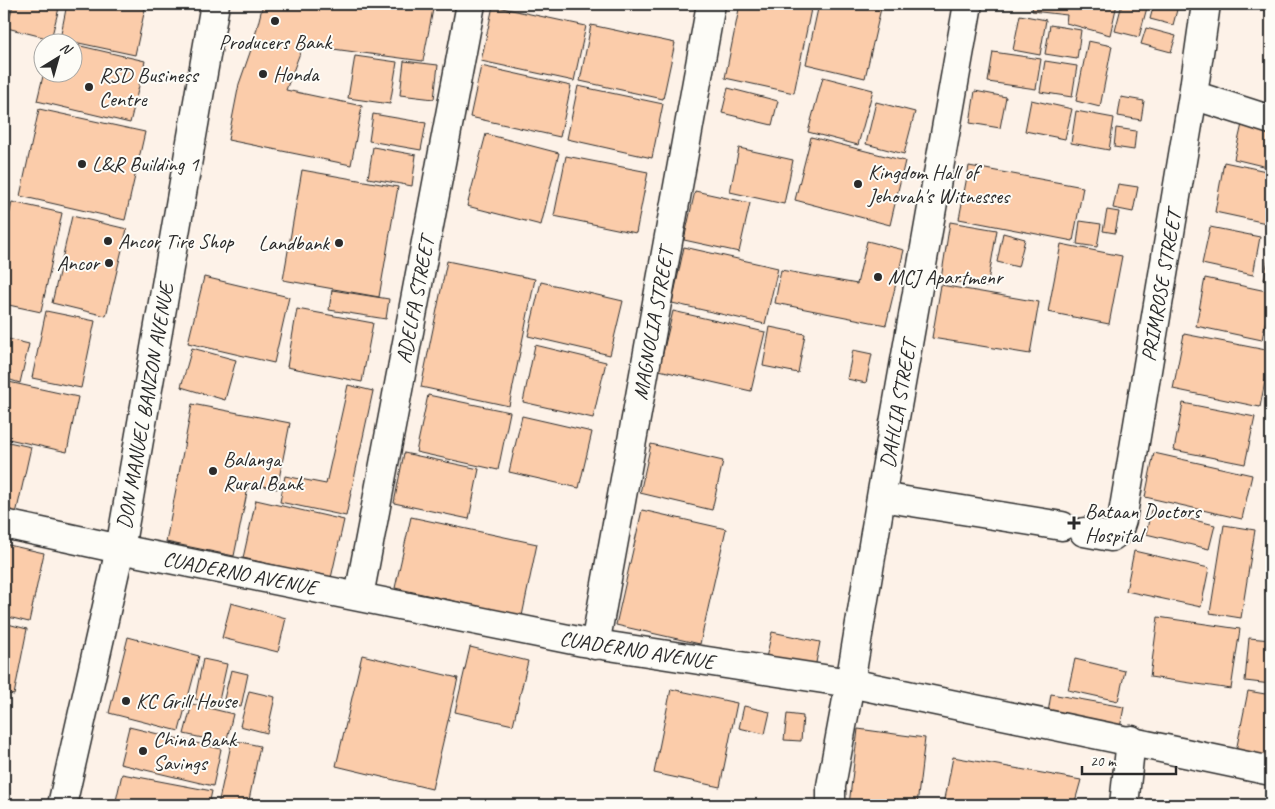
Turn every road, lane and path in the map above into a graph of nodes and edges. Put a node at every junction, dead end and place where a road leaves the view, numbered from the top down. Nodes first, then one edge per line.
1 (215, 4) edge
2 (471, 4) edge
3 (711, 4) edge
4 (968, 4) edge
5 (1206, 4) edge
6 (1193, 96) junction
7 (1271, 120) edge
8 (881, 498) junction
9 (4, 524) edge
10 (120, 549) junction
11 (359, 596) junction
12 (595, 644) junction
13 (850, 683) junction
14 (1131, 740) junction
15 (1271, 771) edge
16 (62, 805) edge
17 (831, 805) edge
18 (1124, 805) edge

1 - 10 street, DON MANUEL BANZON AVENUE
2 - 11 street, ADELFA STREET
3 - 12 street, MAGNOLIA STREET
4 - 8 street, DAHLIA STREET
5 - 6 street, PRIMROSE STREET
6 - 7 street
6 - 8 street, PRIMROSE STREET
8 - 13 street, DAHLIA STREET
9 - 10 street, CUADERNO AVENUE
10 - 11 street, CUADERNO AVENUE
10 - 16 street, DON MANUEL BANZON AVENUE
11 - 12 street, CUADERNO AVENUE
12 - 13 street, CUADERNO AVENUE
13 - 14 street, CUADERNO AVENUE
13 - 17 street, DAHLIA STREET
14 - 15 street, CUADERNO AVENUE
14 - 18 street

